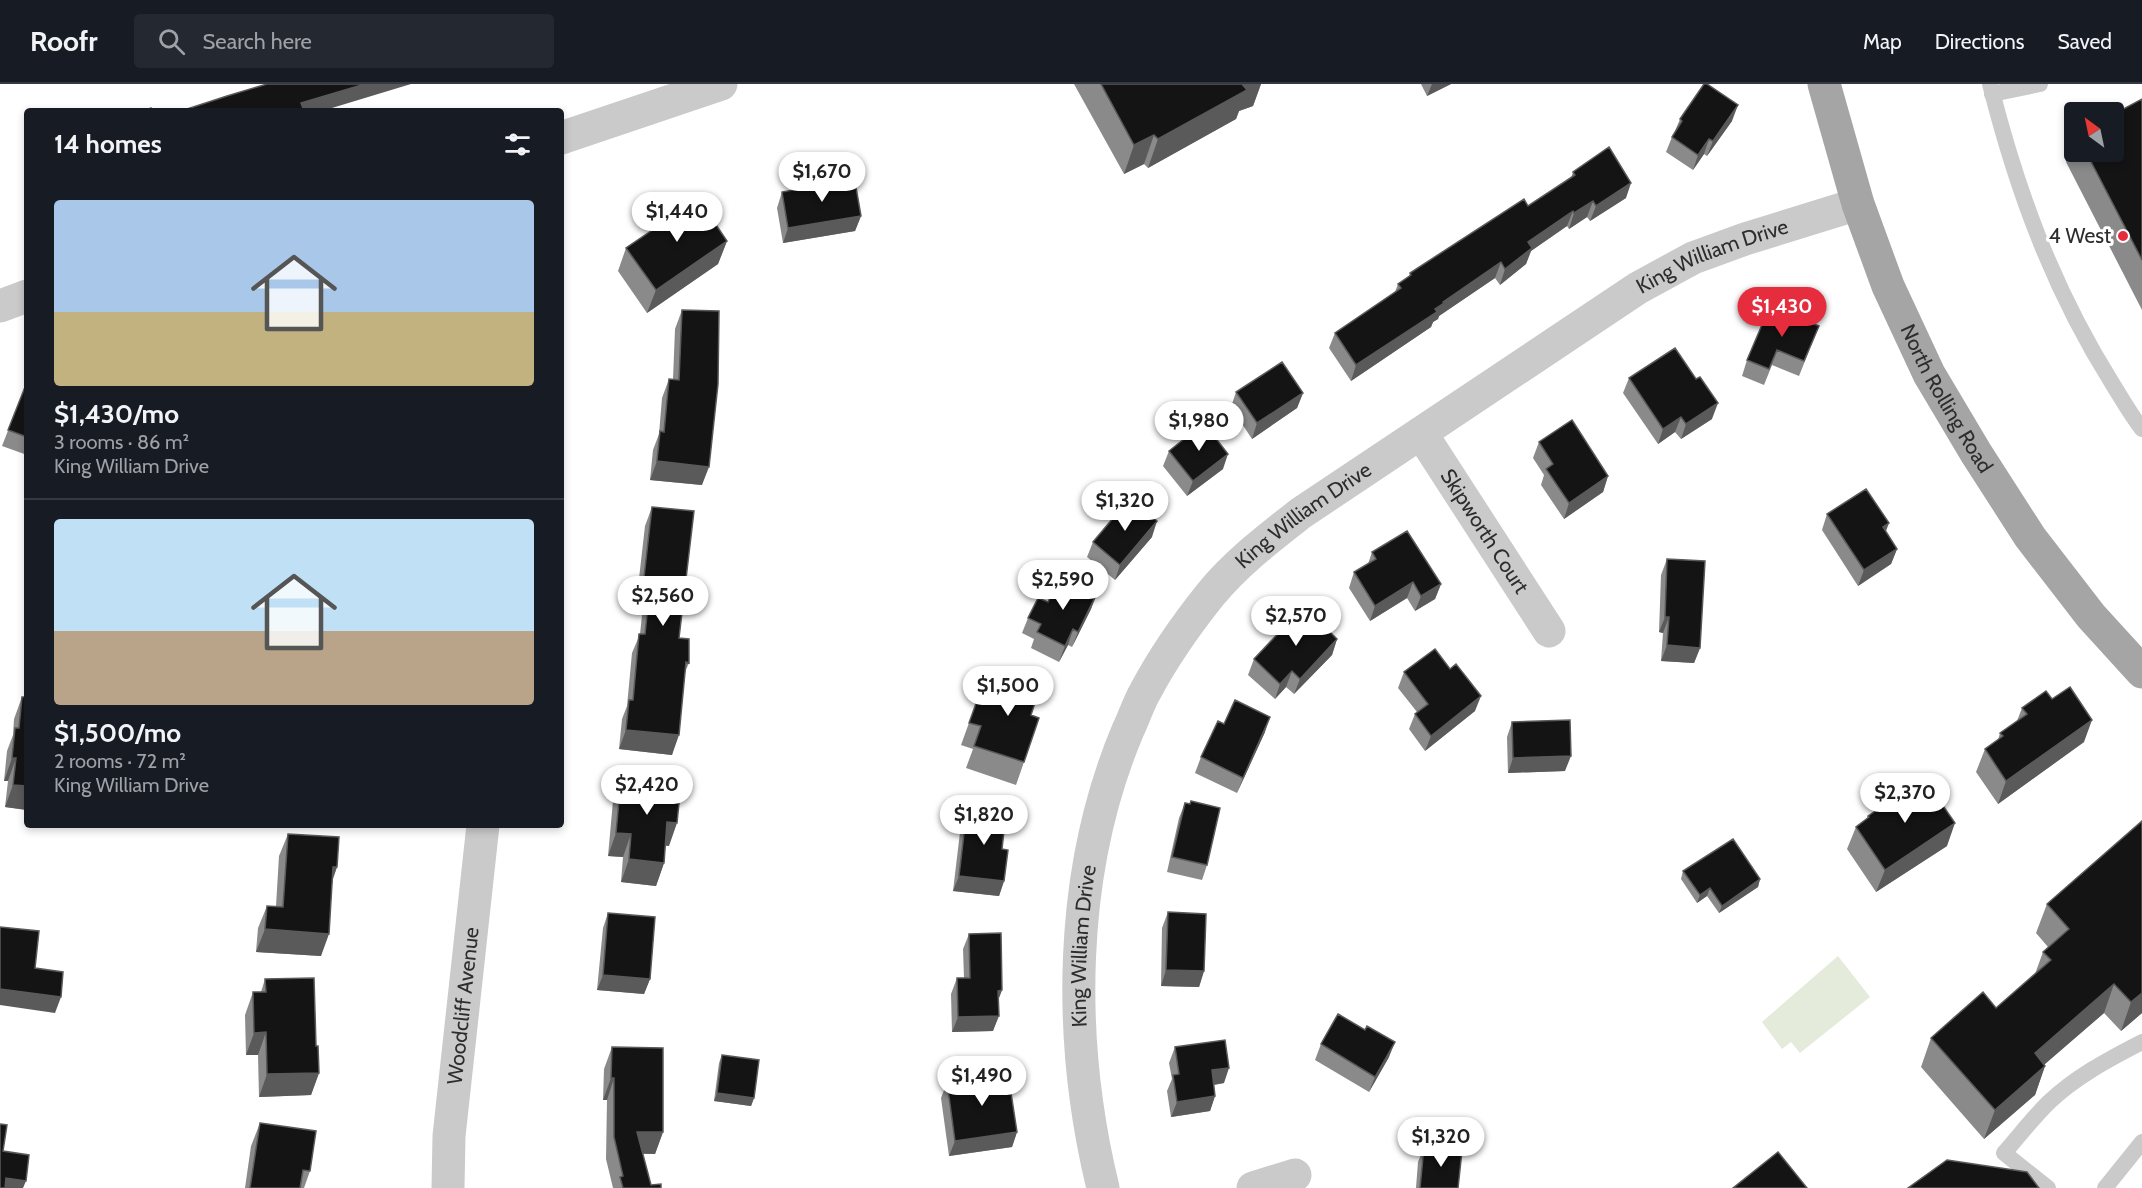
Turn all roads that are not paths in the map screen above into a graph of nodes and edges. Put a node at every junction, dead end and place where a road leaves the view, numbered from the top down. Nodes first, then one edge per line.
1 (722, 84) edge
2 (1824, 84) edge
3 (2040, 84) edge
4 (1991, 89) edge
5 (564, 137) edge
6 (1858, 204) junction
7 (24, 297) edge
8 (0, 306) edge
9 (2142, 429) edge
10 (1421, 433) junction
11 (1549, 631) dead end
12 (2142, 672) edge
13 (483, 828) edge
14 (2142, 1042) edge
15 (2142, 1142) edge
16 (1295, 1176) dead end
17 (448, 1188) edge
18 (1103, 1188) edge
19 (1253, 1188) edge
20 (2048, 1188) edge
21 (2105, 1188) edge

1 - 5 street
2 - 6 main road, North Rolling Road
3 - 4 lane
4 - 9 lane
6 - 10 street, King William Drive
6 - 12 main road, North Rolling Road
7 - 8 street
10 - 11 street, Skipworth Court
10 - 18 street, King William Drive
13 - 17 street, Woodcliff Avenue
14 - 20 lane
15 - 21 lane
16 - 19 street

